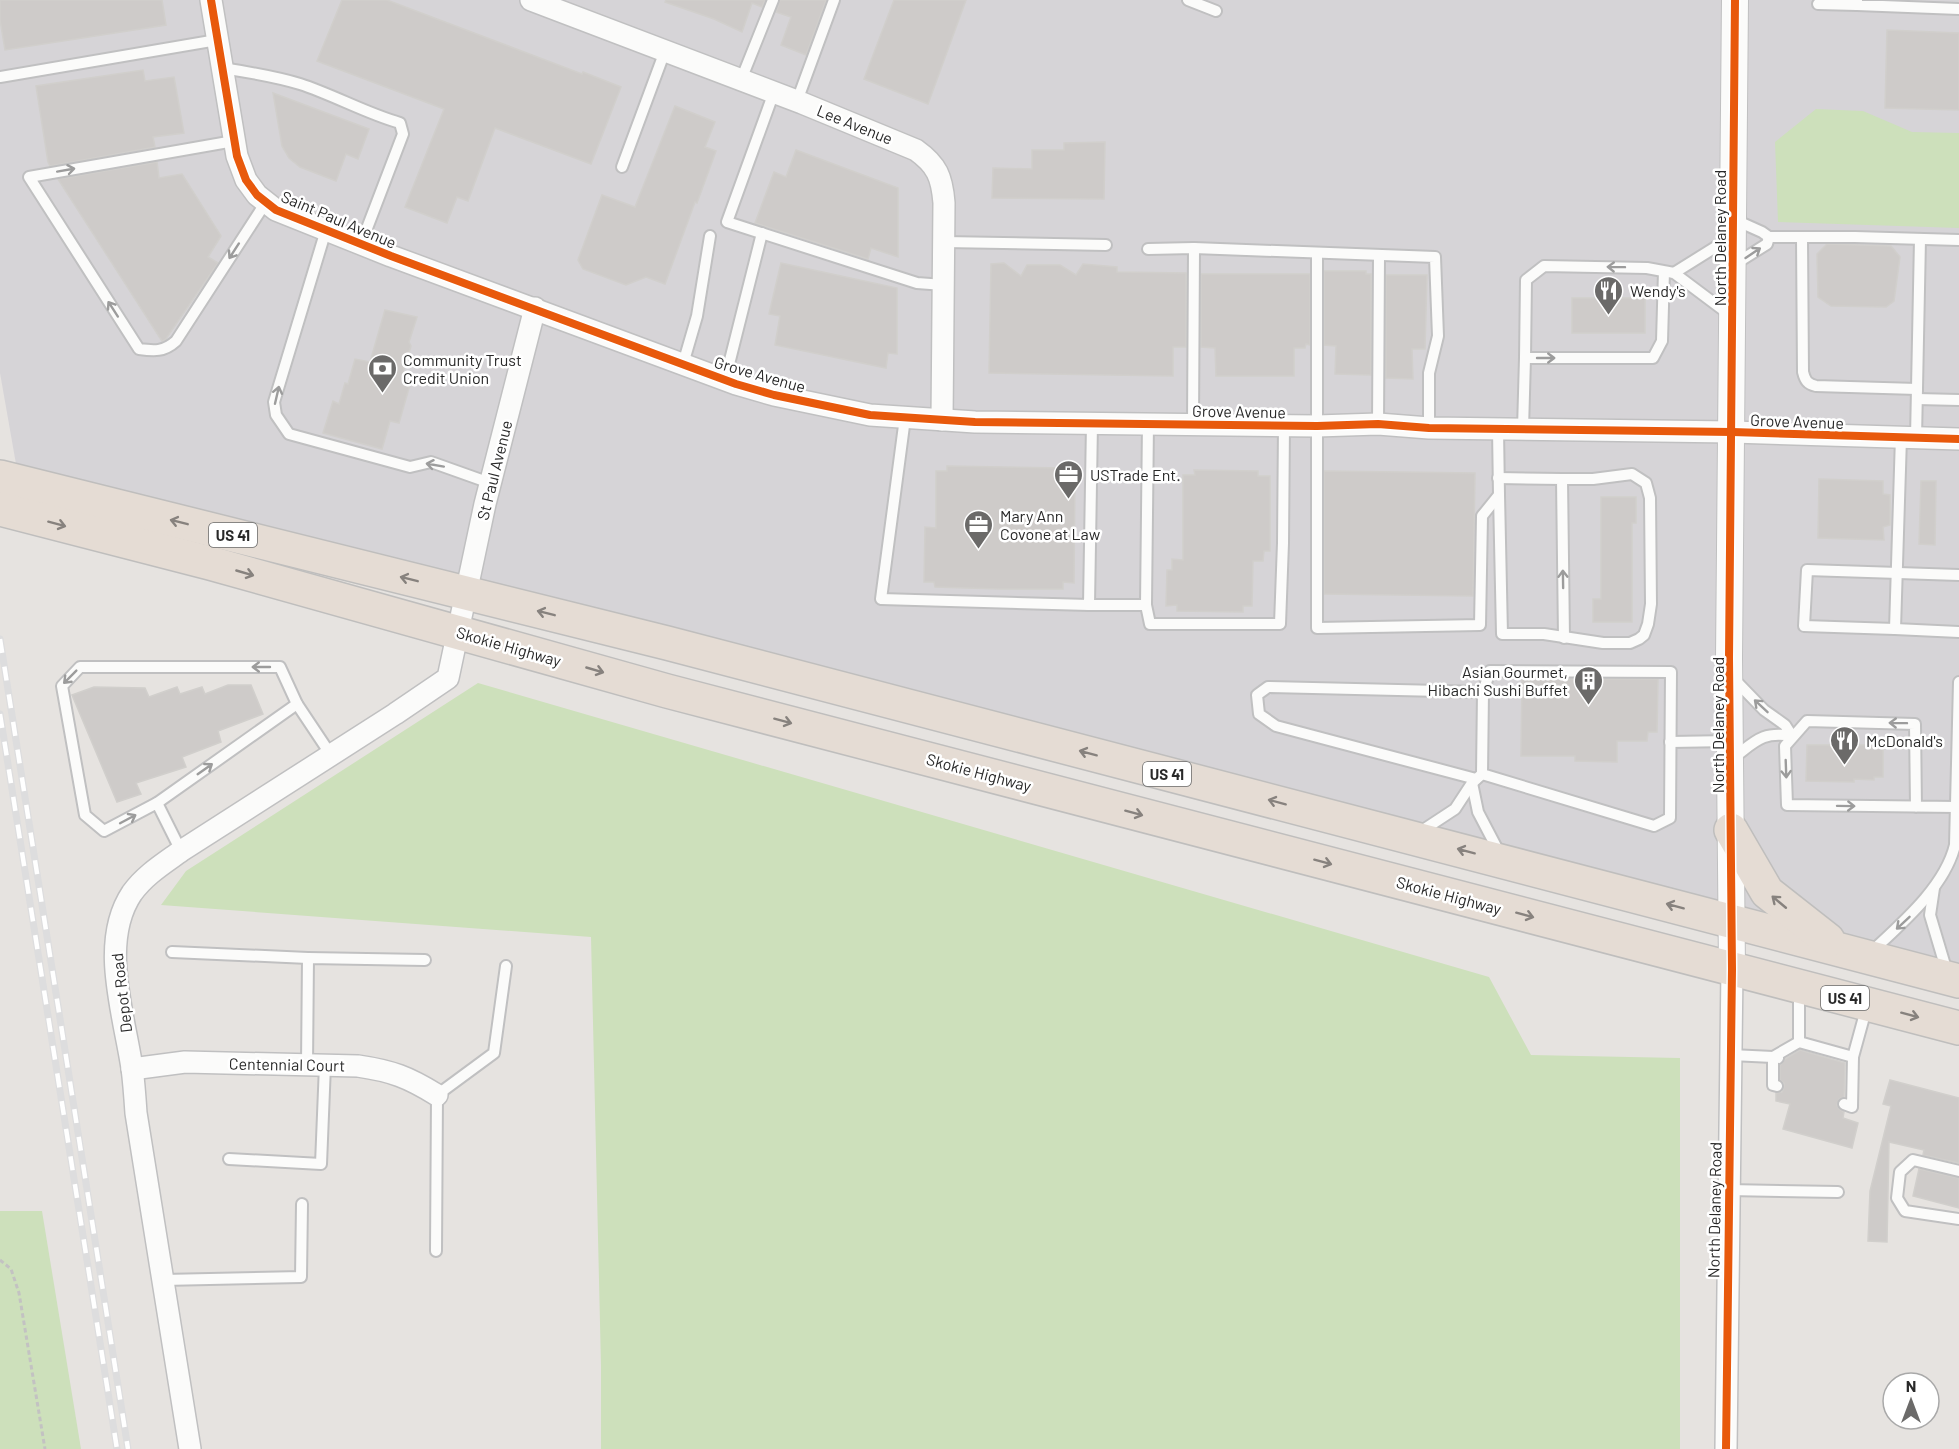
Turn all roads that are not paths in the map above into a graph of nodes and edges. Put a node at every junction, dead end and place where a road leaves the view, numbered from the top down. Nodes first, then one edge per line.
1 (211, 0) edge
2 (531, 0) edge
3 (773, 0) edge
4 (834, 0) edge
5 (1188, 0) edge
6 (1735, 0) edge
7 (1857, 2) edge
8 (1818, 4) dead end
9 (1959, 9) edge
10 (1216, 10) dead end
11 (217, 40) junction
12 (665, 51) junction
13 (222, 68) junction
14 (0, 77) edge
15 (741, 80) junction
16 (774, 92) junction
17 (797, 101) junction
18 (234, 141) junction
19 (622, 167) dead end
20 (266, 202) junction
21 (1733, 228) junction
22 (326, 230) junction
23 (762, 233) junction
24 (710, 236) dead end
25 (1769, 237) junction
26 (1802, 238) junction
27 (1920, 239) junction
28 (1959, 240) edge
29 (944, 243) junction
30 (361, 244) junction
31 (1106, 245) dead end
32 (1194, 248) junction
33 (1148, 249) dead end
34 (1317, 254) junction
35 (1378, 256) junction
36 (1733, 266) junction
37 (1669, 272) junction
38 (944, 285) junction
39 (535, 308) junction
40 (1732, 316) junction
41 (1525, 358) junction
42 (683, 364) junction
43 (725, 380) junction
44 (1917, 394) junction
45 (1959, 400) edge
46 (905, 418) junction
47 (942, 420) junction
48 (1092, 423) junction
49 (1148, 423) junction
50 (1193, 424) junction
51 (1378, 424) junction
52 (1284, 425) junction
53 (1317, 426) junction
54 (1429, 428) junction
55 (1498, 429) junction
56 (1523, 429) junction
57 (1731, 432) junction
58 (1908, 437) junction
59 (1959, 439) edge
60 (0, 477) edge
61 (1498, 478) junction
62 (1562, 479) junction
63 (490, 483) junction
64 (1499, 495) junction
65 (0, 509) edge
66 (1897, 573) junction
67 (1959, 575) edge
68 (465, 594) junction
69 (1089, 605) junction
70 (1146, 605) junction
71 (1895, 629) junction
72 (457, 632) junction
73 (1959, 632) edge
74 (1564, 638) junction
75 (1730, 674) junction
76 (1959, 682) edge
77 (1483, 692) junction
78 (297, 704) junction
79 (1792, 736) junction
80 (1670, 742) junction
81 (1730, 751) junction
82 (331, 755) junction
83 (1477, 778) junction
84 (158, 803) junction
85 (1916, 807) junction
86 (1956, 807) junction
87 (1731, 830) junction
88 (1413, 838) junction
89 (181, 851) junction
90 (1504, 861) junction
91 (1934, 885) junction
92 (1731, 921) junction
93 (172, 952) dead end
94 (1854, 953) junction
95 (308, 958) junction
96 (425, 960) dead end
97 (506, 966) dead end
98 (1732, 969) junction
99 (1954, 979) edge
100 (1799, 986) junction
101 (1867, 1004) junction
102 (1959, 1028) edge
103 (1799, 1042) junction
104 (1731, 1055) junction
105 (1853, 1056) junction
106 (1776, 1057) junction
107 (316, 1065) junction
108 (132, 1069) junction
109 (1777, 1086) dead end
110 (437, 1095) junction
111 (1844, 1104) dead end
112 (229, 1159) dead end
113 (1959, 1171) edge
114 (1728, 1190) junction
115 (1839, 1192) dead end
116 (302, 1204) dead end
117 (1959, 1220) edge
118 (436, 1251) dead end
119 (163, 1280) junction
120 (190, 1449) edge
121 (1726, 1449) edge

1 - 11 street, Saint Paul Avenue
2 - 12 street, Lee Avenue
3 - 15 lane
4 - 17 lane
5 - 10 lane
6 - 21 street, North Delaney Road
7 - 8 lane
7 - 9 lane
11 - 13 street, Saint Paul Avenue
11 - 14 lane
12 - 15 street, Lee Avenue
12 - 19 lane
13 - 18 street, Saint Paul Avenue
13 - 30 lane
15 - 16 street, Lee Avenue
16 - 17 street, Lee Avenue
16 - 23 lane
17 - 29 street, Lee Avenue
18 - 20 street, Saint Paul Avenue
20 -> 18 lane
20 - 22 street, Saint Paul Avenue
21 - 25 lane
21 - 36 street, North Delaney Road
21 - 37 lane
22 - 30 street, Saint Paul Avenue
63 -> 22 lane
23 - 38 lane
23 - 43 lane
24 - 42 lane
25 - 26 lane
36 -> 25 lane
26 - 27 lane
26 - 44 lane
27 - 28 lane
27 - 44 lane
29 - 31 lane
29 - 38 street, Lee Avenue
30 - 39 street, Saint Paul Avenue
32 - 33 lane
32 - 34 lane
32 - 50 lane
34 - 35 lane
34 - 53 lane
35 - 51 lane
35 - 54 lane
36 - 40 street, North Delaney Road
37 - 40 lane
41 -> 37 lane
37 -> 41 lane
38 - 47 street, Lee Avenue
39 - 42 street, Grove Avenue
39 - 63 street, St Paul Avenue
40 - 57 street, North Delaney Road
41 - 56 lane
42 - 43 street, Grove Avenue
43 - 46 street, Grove Avenue
44 - 45 lane
44 - 58 lane
46 - 47 street, Grove Avenue
46 - 69 lane
47 - 48 street, Grove Avenue
48 - 49 street, Grove Avenue
48 - 69 lane
49 - 50 street, Grove Avenue
49 - 70 lane
50 - 52 street, Grove Avenue
51 - 53 street, Grove Avenue
51 - 54 street, Grove Avenue
52 - 53 street, Grove Avenue
52 - 70 lane
53 - 64 lane
54 - 55 street, Grove Avenue
55 - 56 street, Grove Avenue
55 - 61 lane
56 - 57 street, Grove Avenue
57 - 58 street, Grove Avenue
57 - 75 street, North Delaney Road
58 - 59 street, Grove Avenue
58 - 66 lane
68 -> 60 highway, US 41
61 - 62 lane
61 - 64 lane
74 -> 62 lane
62 - 74 lane
63 - 68 street, St Paul Avenue
64 - 74 lane
65 -> 72 highway, Skokie Highway / US 41
66 - 67 lane
66 - 71 lane
66 - 71 lane
68 - 72 street, St Paul Avenue
88 -> 68 highway, US 41
69 - 70 lane
71 - 73 lane
72 - 82 street, Depot Road
72 -> 98 highway, Skokie Highway / US 41
79 -> 75 lane
75 - 81 street, North Delaney Road
76 - 86 lane
77 - 80 lane
77 - 83 lane
77 - 83 lane
78 - 82 lane
84 -> 78 lane
78 -> 84 lane
79 - 81 lane
79 -> 85 lane
85 -> 79 lane
80 - 81 lane
80 - 83 lane
81 - 87 street, North Delaney Road
82 - 89 street, Depot Road
83 - 88 lane
83 - 90 lane
84 - 89 lane
85 - 86 lane
86 - 91 lane
87 - 92 street, North Delaney Road
94 -> 87 highway
90 -> 88 highway, US 41
89 - 108 street, Depot Road
92 -> 90 highway, US 41
91 -> 94 lane
91 - 99 lane
92 - 94 highway, US 41
92 - 98 street, North Delaney Road
93 - 95 lane
94 - 99 highway, US 41
95 - 96 lane
95 - 107 lane
97 - 110 lane
98 - 100 highway, Skokie Highway / US 41
98 - 104 street, North Delaney Road
100 - 101 highway, Skokie Highway / US 41
100 - 103 lane
101 -> 102 highway, Skokie Highway / US 41
101 - 105 lane
103 - 105 lane
103 - 106 lane
104 - 106 lane
104 - 114 street, North Delaney Road
105 - 111 lane
106 - 109 lane
107 - 108 street, Centennial Court
107 - 110 street, Centennial Court
107 - 112 lane
108 - 119 street, Depot Road
110 - 118 lane
113 - 117 lane
114 - 115 lane
114 - 121 street, North Delaney Road
116 - 119 lane
119 - 120 street, Depot Road

